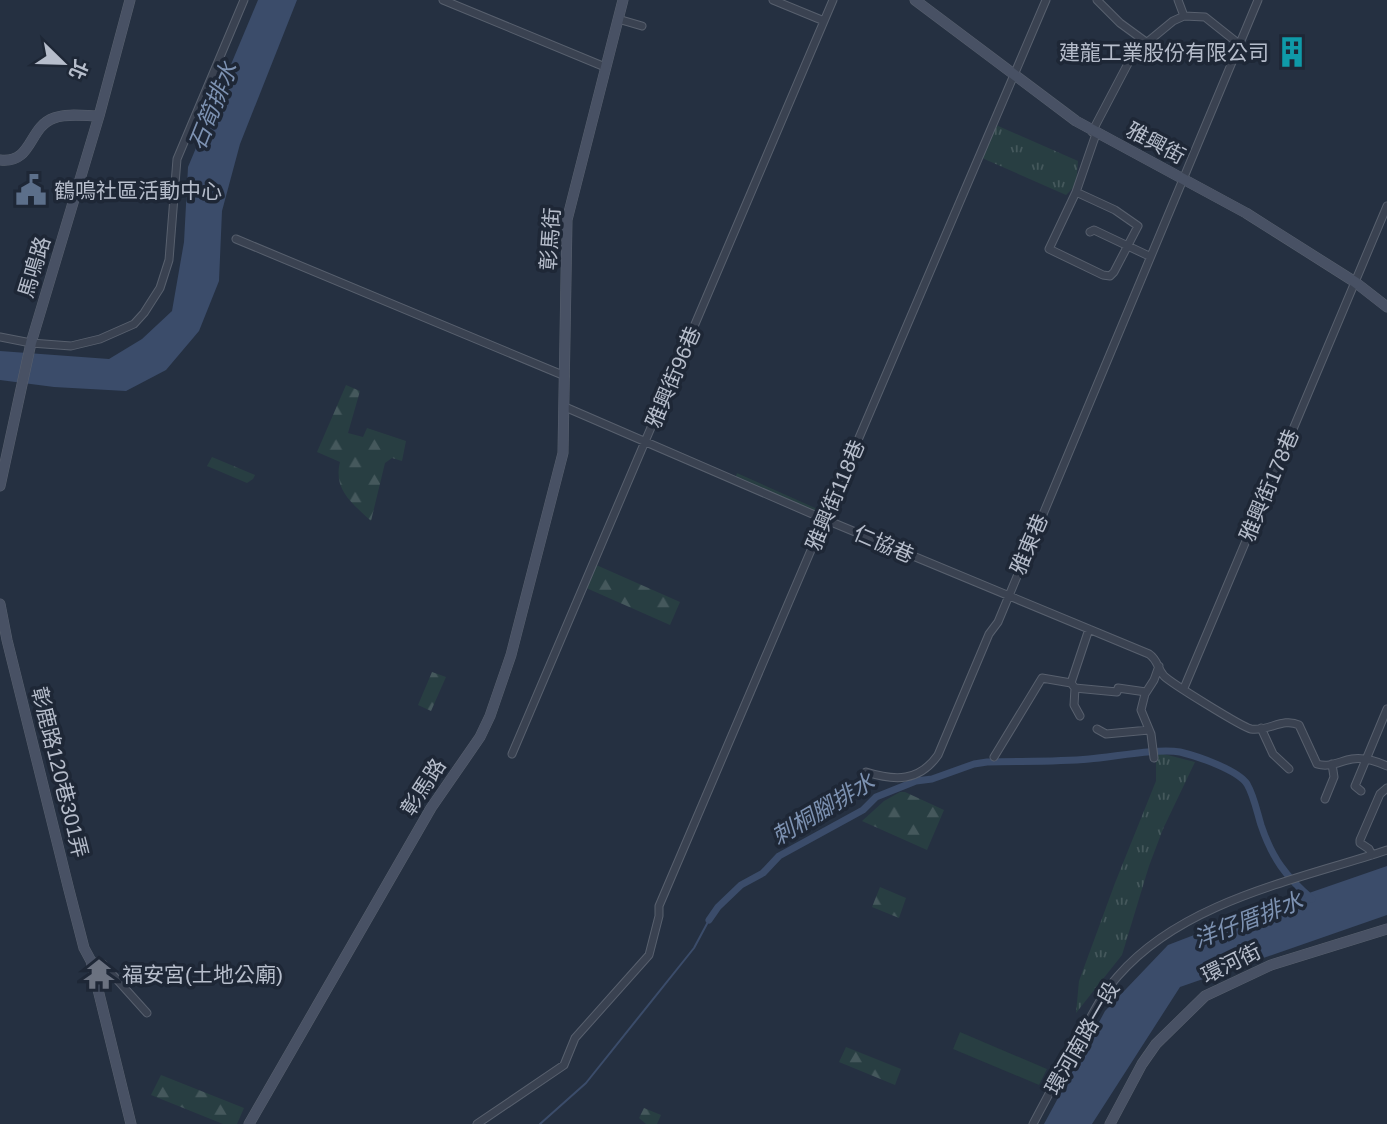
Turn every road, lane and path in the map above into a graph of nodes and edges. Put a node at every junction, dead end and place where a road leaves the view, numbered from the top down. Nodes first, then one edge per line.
1 (130, 0) edge
2 (244, 0) edge
3 (443, 0) edge
4 (623, 0) edge
5 (773, 0) edge
6 (833, 0) edge
7 (915, 0) edge
8 (1046, 0) edge
9 (1097, 0) edge
10 (1178, 0) edge
11 (1258, 0) edge
12 (1184, 16) junction
13 (618, 19) junction
14 (824, 21) junction
15 (642, 26) dead end
16 (1146, 42) junction
17 (1239, 44) junction
18 (605, 66) junction
19 (1015, 75) junction
20 (99, 116) junction
21 (1094, 133) junction
22 (0, 160) edge
23 (1182, 178) junction
24 (1076, 192) junction
25 (1387, 206) edge
26 (1090, 232) dead end
27 (236, 239) dead end
28 (1128, 246) junction
29 (1149, 256) junction
30 (1355, 282) junction
31 (1387, 307) edge
32 (0, 337) edge
33 (31, 343) junction
34 (565, 376) junction
35 (565, 407) junction
36 (646, 441) junction
37 (565, 444) joint
38 (0, 486) edge
39 (824, 519) junction
40 (1007, 596) junction
41 (0, 604) edge
42 (1089, 629) junction
43 (1159, 665) junction
44 (1073, 685) junction
45 (1184, 688) junction
46 (1146, 692) junction
47 (1387, 709) edge
48 (1080, 716) dead end
49 (1261, 728) junction
50 (1097, 729) dead end
51 (1149, 730) junction
52 (512, 754) dead end
53 (994, 757) dead end
54 (1154, 758) dead end
55 (1366, 759) junction
56 (1332, 764) junction
57 (1387, 766) edge
58 (1290, 769) dead end
59 (866, 772) dead end
60 (1387, 788) edge
61 (1361, 790) dead end
62 (1325, 799) dead end
63 (1387, 850) edge
64 (1372, 855) junction
65 (1387, 929) edge
66 (90, 961) junction
67 (147, 1013) dead end
68 (131, 1124) edge
69 (248, 1124) edge
70 (477, 1124) edge
71 (1033, 1124) edge
72 (1110, 1124) edge

1 - 20 street, 馬鳴路
2 - 33 street
3 - 18 street
4 - 13 street, 彰馬街
5 - 14 street
6 - 14 street, 雅興街96巷
7 - 19 street, 雅興街
8 - 19 street, 雅興街118巷
9 - 16 street
10 - 12 street
11 - 17 street, 雅東巷
12 - 16 street
12 - 17 street
13 - 15 street
13 - 18 street, 彰馬街
14 - 36 street, 雅興街96巷
16 - 21 street
17 - 23 street, 雅東巷
18 - 34 street, 彰馬街
19 - 21 street, 雅興街
19 - 39 street, 雅興街118巷
20 - 22 street
20 - 33 street, 馬鳴路
21 - 23 street, 雅興街
21 - 24 street
23 - 29 street, 雅東巷
23 - 30 street, 雅興街
24 - 28 street
24 - 28 street
25 - 30 street, 雅興街178巷
26 - 28 street
27 - 34 street
28 - 29 street
29 - 40 street, 雅東巷
30 - 31 street, 雅興街
30 - 45 street, 雅興街178巷
32 - 33 street
33 - 38 street, 馬鳴路
34 - 35 street, 彰馬街
35 - 36 street, 仁協巷
35 - 37 street, 彰馬街
36 - 39 street, 仁協巷
36 - 52 street, 雅興街96巷
37 - 69 street, 彰馬路
39 - 40 street, 仁協巷
39 - 70 street, 雅興街118巷
40 - 42 street, 仁協巷
40 - 59 street, 雅東巷
41 - 66 street, 彰鹿路120巷301弄
42 - 43 street, 仁協巷
42 - 44 street
43 - 45 street, 仁協巷
43 - 46 street
44 - 46 street
44 - 48 street
44 - 53 street
45 - 49 street, 仁協巷
46 - 51 street
47 - 55 street
49 - 56 street, 仁協巷
49 - 58 street
50 - 51 street
51 - 54 street
55 - 56 street
55 - 57 street
55 - 61 street
56 - 62 street
60 - 64 street
63 - 64 street, 環河南路一段
64 - 71 street, 環河南路一段
65 - 72 street, 環河街
66 - 67 street
66 - 68 street, 彰鹿路120巷301弄

